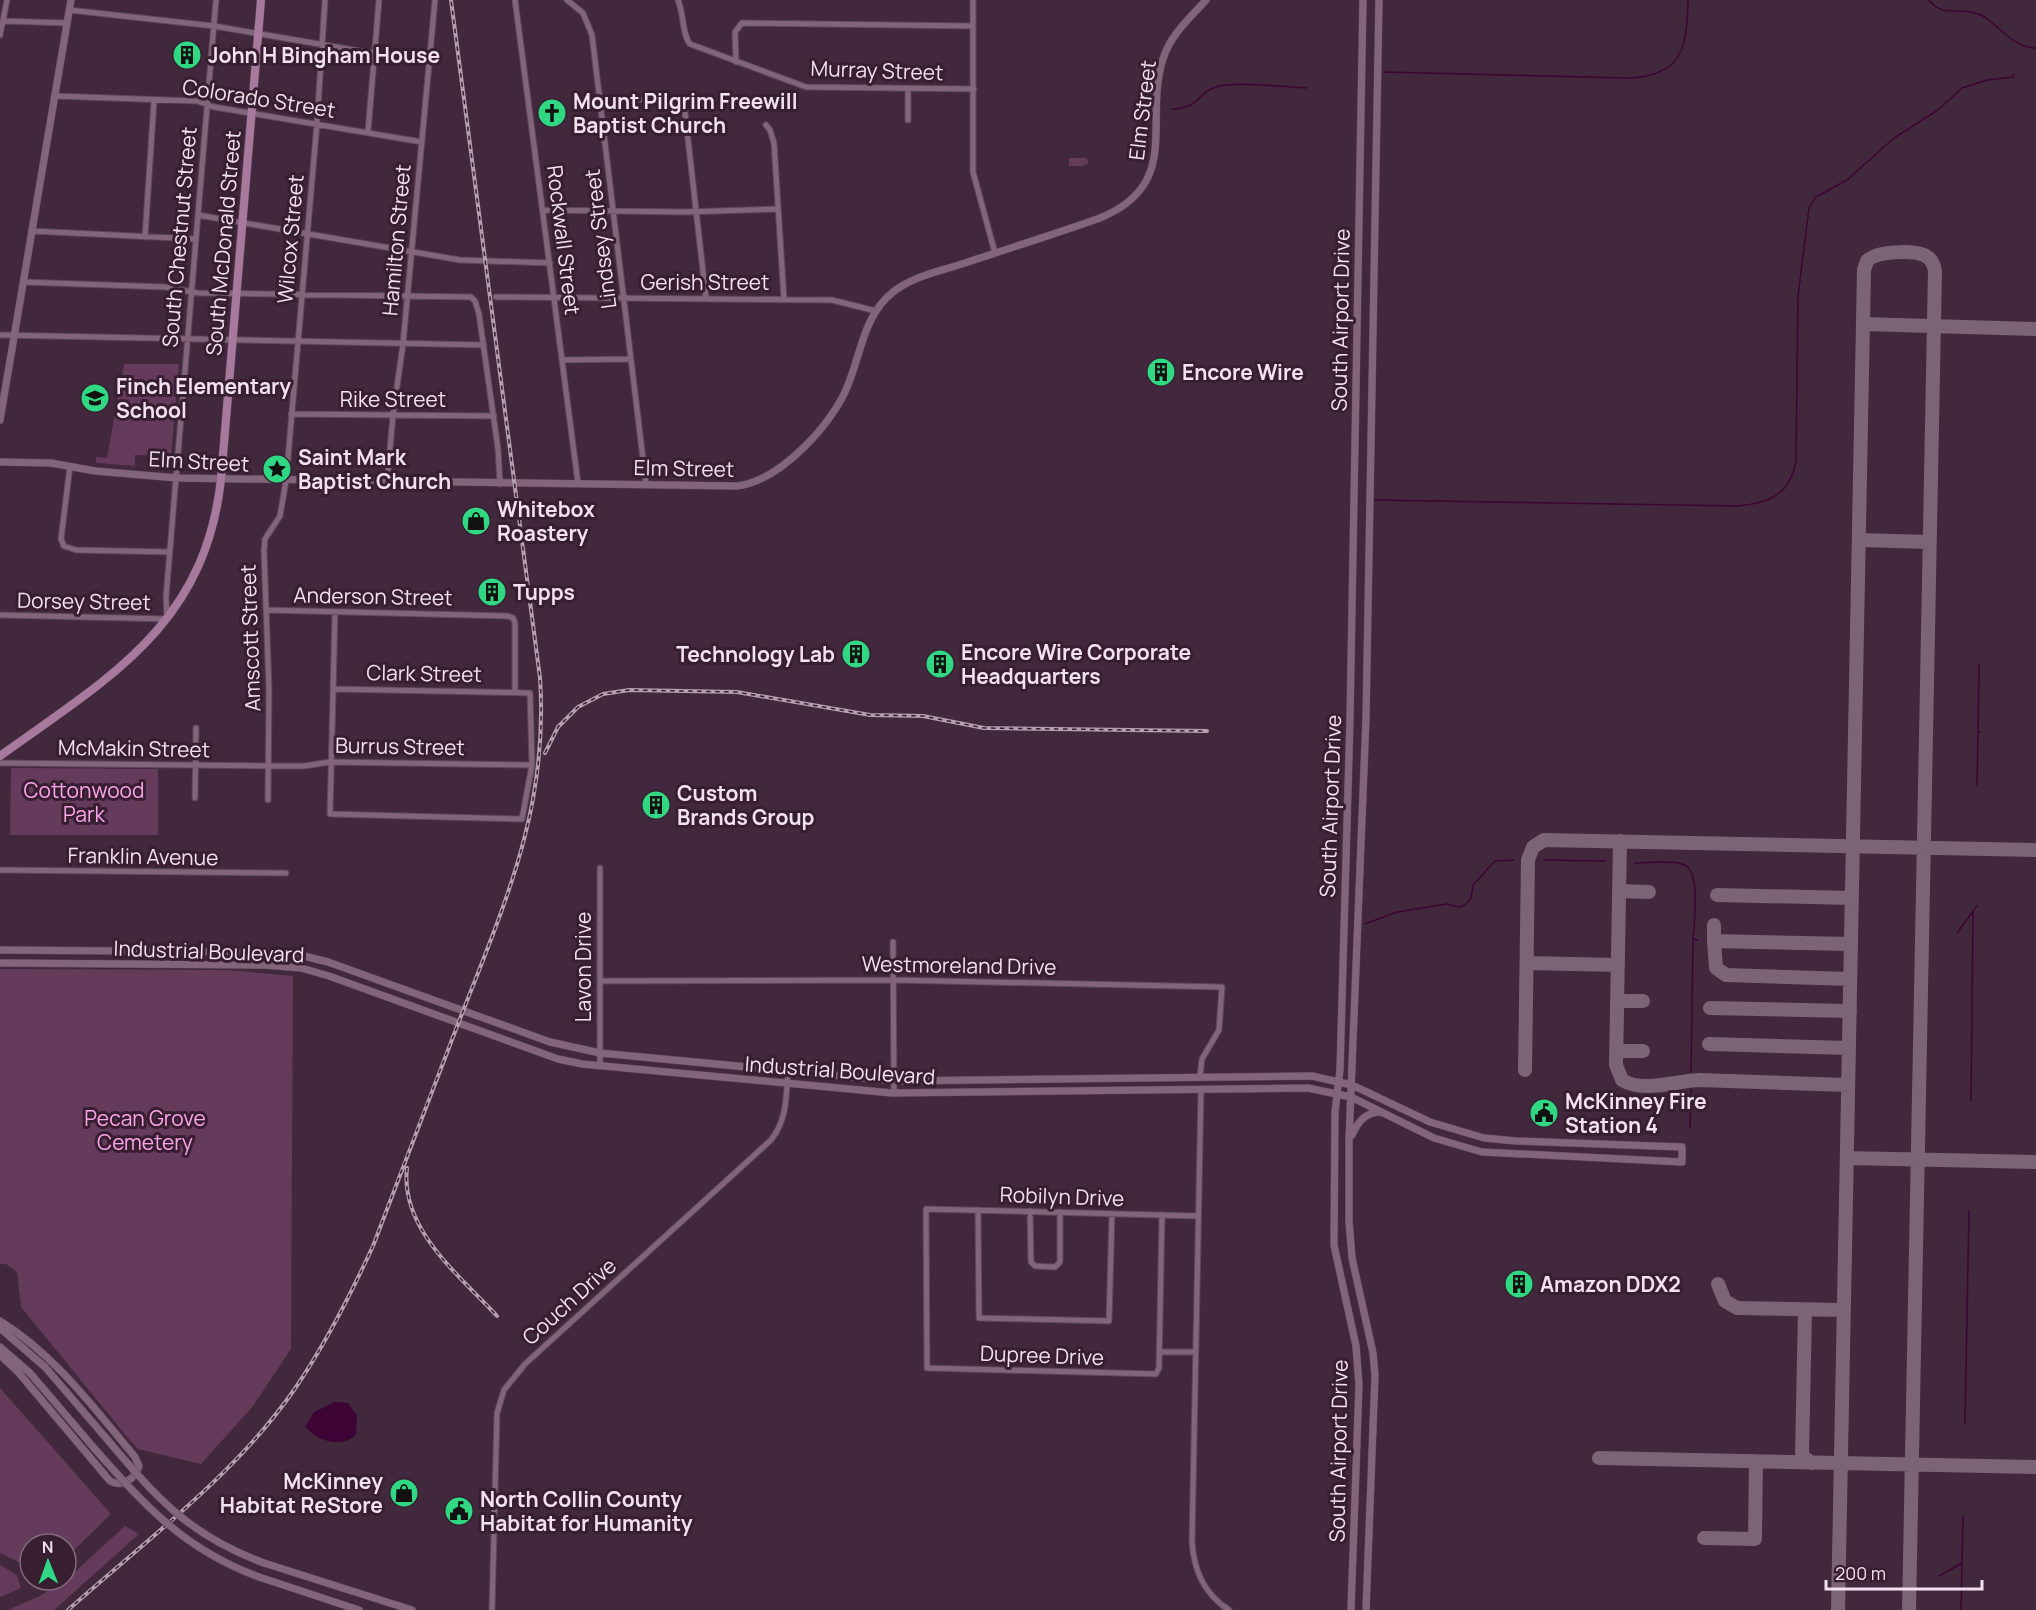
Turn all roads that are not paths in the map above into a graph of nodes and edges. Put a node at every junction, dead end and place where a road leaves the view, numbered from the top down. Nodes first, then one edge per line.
1 (7, 0) edge
2 (71, 0) edge
3 (216, 0) edge
4 (261, 0) edge
5 (325, 0) edge
6 (380, 0) edge
7 (435, 0) edge
8 (515, 0) edge
9 (567, 0) edge
10 (678, 0) edge
11 (973, 0) edge
12 (1206, 0) edge
13 (1363, 0) edge
14 (1379, 0) edge
15 (69, 10) junction
16 (3, 21) junction
17 (67, 23) junction
18 (214, 26) junction
19 (973, 26) junction
20 (259, 33) junction
21 (0, 35) edge
22 (322, 44) junction
23 (375, 52) junction
24 (736, 62) junction
25 (430, 63) junction
26 (839, 88) junction
27 (908, 89) junction
28 (974, 89) junction
29 (54, 96) junction
30 (839, 96) dead end
31 (600, 99) junction
32 (154, 100) junction
33 (207, 105) junction
34 (252, 114) junction
35 (908, 120) dead end
36 (317, 123) junction
37 (766, 125) dead end
38 (368, 132) junction
39 (422, 142) junction
40 (778, 209) junction
41 (543, 210) junction
42 (613, 210) junction
43 (697, 211) junction
44 (198, 215) junction
45 (243, 223) junction
46 (31, 231) junction
47 (306, 233) junction
48 (145, 237) junction
49 (196, 239) junction
50 (410, 251) junction
51 (995, 253) junction
52 (549, 263) junction
53 (23, 282) junction
54 (192, 291) junction
55 (237, 294) junction
56 (301, 294) junction
57 (407, 296) junction
58 (496, 297) dead end
59 (554, 297) junction
60 (624, 298) junction
61 (706, 298) junction
62 (784, 299) junction
63 (876, 311) junction
64 (0, 335) edge
65 (14, 335) junction
66 (188, 339) junction
67 (233, 341) junction
68 (297, 342) junction
69 (403, 344) junction
70 (484, 345) junction
71 (631, 359) junction
72 (562, 360) junction
73 (291, 414) junction
74 (393, 415) junction
75 (494, 416) junction
76 (0, 420) edge
77 (0, 462) edge
78 (69, 466) junction
79 (177, 478) junction
80 (221, 479) junction
81 (286, 481) junction
82 (387, 483) junction
83 (578, 483) junction
84 (500, 484) junction
85 (646, 484) junction
86 (170, 552) junction
87 (267, 610) junction
88 (335, 612) junction
89 (0, 615) edge
90 (167, 619) junction
91 (333, 689) junction
92 (515, 691) junction
93 (1350, 719) junction
94 (1366, 719) junction
95 (196, 728) dead end
96 (0, 756) edge
97 (330, 762) junction
98 (0, 763) edge
99 (195, 765) junction
100 (532, 765) junction
101 (269, 766) junction
102 (195, 798) dead end
103 (268, 800) dead end
104 (600, 868) dead end
105 (0, 870) edge
106 (286, 873) dead end
107 (893, 942) dead end
108 (0, 950) edge
109 (50, 950) junction
110 (88, 951) junction
111 (153, 953) junction
112 (169, 953) junction
113 (0, 963) edge
114 (50, 963) junction
115 (88, 964) junction
116 (153, 964) junction
117 (169, 965) junction
118 (894, 980) junction
119 (600, 981) junction
120 (387, 984) junction
121 (385, 997) junction
122 (430, 999) junction
123 (600, 1053) junction
124 (600, 1066) junction
125 (788, 1072) junction
126 (1200, 1076) junction
127 (1050, 1079) junction
128 (894, 1081) junction
129 (1338, 1081) junction
130 (787, 1085) junction
131 (1352, 1085) junction
132 (1201, 1089) junction
133 (1051, 1091) junction
134 (894, 1093) junction
135 (1337, 1093) junction
136 (1351, 1097) junction
137 (1386, 1113) junction
138 (1349, 1140) junction
139 (926, 1209) joint
140 (978, 1210) junction
141 (1030, 1211) junction
142 (1060, 1212) junction
143 (1112, 1214) junction
144 (1162, 1215) junction
145 (1198, 1216) junction
146 (1333, 1216) junction
147 (1349, 1216) junction
148 (0, 1321) edge
149 (0, 1328) edge
150 (0, 1347) edge
151 (1160, 1352) junction
152 (1195, 1352) junction
153 (0, 1355) edge
154 (1356, 1481) junction
155 (1372, 1482) junction
156 (359, 1610) edge
157 (412, 1610) edge
158 (492, 1610) edge
159 (1229, 1610) edge
160 (1351, 1610) edge
161 (1366, 1610) edge

1 - 16 street
2 - 15 main road
3 - 18 street, South Chestnut Street
4 - 20 main road, South McDonald Street
5 - 22 street, Wilcox Street
6 - 23 street
7 - 25 street, Hamilton Street
8 - 41 street, Rockwall Street
9 - 31 street, Lindsey Street
10 - 24 street, Murray Street
11 - 19 street
12 - 51 main road, Elm Street
13 - 93 main road, South Airport Drive
14 - 94 main road, South Airport Drive
15 - 17 main road
15 - 18 street
16 - 17 street
16 - 21 street
17 - 29 main road
18 - 20 street
18 - 33 street, South Chestnut Street
19 - 24 street
19 - 28 street
20 - 22 street
20 - 34 main road, South McDonald Street
22 - 23 street
22 - 36 street, Wilcox Street
23 - 25 street
23 - 38 street
24 - 26 street, Murray Street
25 - 39 street, Hamilton Street
26 - 27 street, Murray Street
26 - 30 street
27 - 28 street, Murray Street
27 - 35 street
28 - 51 street
29 - 32 street, Colorado Street
29 - 46 main road
31 - 42 street, Lindsey Street
31 - 43 street
32 - 33 street, Colorado Street
32 - 48 street
33 - 34 street, Colorado Street
33 - 44 street, South Chestnut Street
34 - 36 street, Colorado Street
34 - 45 main road, South McDonald Street
36 - 38 street, Colorado Street
36 - 47 street, Wilcox Street
37 - 40 street
38 - 39 street, Colorado Street
39 - 50 street, Hamilton Street
40 - 43 street
40 - 62 street
41 - 42 street
41 - 52 street, Rockwall Street
42 - 43 street
42 - 60 street, Lindsey Street
43 - 61 street
44 - 45 street
44 - 49 street, South Chestnut Street
45 - 47 street
45 - 55 main road, South McDonald Street
46 - 48 street
46 - 53 main road
47 - 50 street
47 - 56 street, Wilcox Street
48 - 49 street
49 - 54 street, South Chestnut Street
50 - 52 street
50 - 57 street, Hamilton Street
51 - 63 main road, Elm Street
52 - 59 street, Rockwall Street
53 - 54 street
53 - 65 main road
54 - 55 street
54 - 66 street, South Chestnut Street
55 - 56 street
55 - 67 main road, South McDonald Street
56 - 57 street
56 - 68 street, Wilcox Street
57 - 69 street, Hamilton Street
57 - 70 street
58 - 59 street, Gerish Street
59 - 60 street, Gerish Street
59 - 72 street, Rockwall Street
60 - 61 street, Gerish Street
60 - 71 street, Lindsey Street
61 - 62 street, Gerish Street
62 - 63 street, Gerish Street
63 - 85 main road, Elm Street
64 - 65 street
65 - 66 street
65 - 76 main road
66 - 67 street
66 - 79 street, South Chestnut Street
67 - 68 street
67 - 80 main road, South McDonald Street
68 - 69 street
68 - 73 street, Wilcox Street
69 - 70 street
69 - 74 street, Hamilton Street
70 - 75 street
71 - 72 street
71 - 85 street, Lindsey Street
72 - 83 street, Rockwall Street
73 - 74 street, Rike Street
73 - 81 street, Wilcox Street
74 - 75 street, Rike Street
74 - 82 street, Hamilton Street
75 - 84 street
77 - 78 main road, Elm Street
78 - 79 main road, Elm Street
78 - 86 street
79 - 80 main road, Elm Street
79 - 86 street, South Chestnut Street
80 - 81 main road, Elm Street
80 - 90 main road, South McDonald Street
81 - 82 main road, Elm Street
81 - 87 street, Amscott Street
82 - 84 main road, Elm Street
83 - 84 main road, Elm Street
83 - 85 main road, Elm Street
86 - 90 street, South Chestnut Street
87 - 88 street, Anderson Street
87 - 101 street, Amscott Street
88 - 91 street
88 - 92 street, Anderson Street
89 - 90 street, Dorsey Street
90 - 96 main road, South McDonald Street
91 - 92 street, Clark Street
91 - 97 street
92 - 100 street
93 - 94 main road
93 - 129 main road, South Airport Drive
94 - 131 main road, South Airport Drive
95 - 99 street
97 - 100 street, Burrus Street
97 - 100 street
97 - 101 street, Burrus Street
98 - 99 street, McMakin Street
99 - 101 street, McMakin Street
99 - 102 street
101 - 103 street, Amscott Street
104 - 119 street, Lavon Drive
105 - 106 street, Franklin Avenue
107 - 118 street
108 - 109 main road, Industrial Boulevard
109 - 110 main road, Industrial Boulevard
109 - 114 main road
110 - 111 main road, Industrial Boulevard
110 - 115 main road
111 - 112 main road, Industrial Boulevard
111 - 116 main road
112 - 117 main road
112 - 120 main road, Industrial Boulevard
113 - 114 main road, Industrial Boulevard
114 - 115 main road, Industrial Boulevard
115 - 116 main road, Industrial Boulevard
116 - 117 main road, Industrial Boulevard
117 - 121 main road, Industrial Boulevard
118 - 119 street, Westmoreland Drive
118 - 126 street, Westmoreland Drive
118 - 128 street
119 - 123 street, Lavon Drive
120 - 121 main road
120 - 122 main road, Industrial Boulevard
121 - 122 main road
121 - 124 main road, Industrial Boulevard
122 - 123 main road, Industrial Boulevard
123 - 124 street, Lavon Drive
123 - 125 main road, Industrial Boulevard
124 - 130 main road, Industrial Boulevard
125 - 128 main road, Industrial Boulevard
125 - 130 street, Couch Drive
126 - 127 main road, Industrial Boulevard
126 - 129 main road, Industrial Boulevard
126 - 132 main road
127 - 128 main road, Industrial Boulevard
127 - 133 main road
128 - 134 street
129 - 131 main road, Industrial Boulevard
129 - 135 main road, South Airport Drive
130 - 134 main road, Industrial Boulevard
130 - 158 street, Couch Drive
131 - 136 main road, South Airport Drive
131 - 137 main road, Industrial Boulevard
132 - 133 main road, Industrial Boulevard
132 - 135 main road, Industrial Boulevard
132 - 145 street
133 - 134 main road, Industrial Boulevard
135 - 136 main road, Industrial Boulevard
135 - 146 main road, South Airport Drive
136 - 137 main road, Industrial Boulevard
136 - 138 main road, South Airport Drive
137 - 138 main road
138 - 147 main road, South Airport Drive
139 - 140 street, Robilyn Drive
139 - 151 street, Dupree Drive
140 - 141 street, Robilyn Drive
140 - 143 street
141 - 142 street, Robilyn Drive
141 - 142 street
142 - 143 street, Robilyn Drive
143 - 144 street, Robilyn Drive
144 - 145 street, Robilyn Drive
144 - 151 street, Dupree Drive
145 - 152 street
146 - 147 main road
146 - 154 main road, South Airport Drive
147 - 155 main road, South Airport Drive
148 - 153 main road
149 - 157 main road, bridge
150 - 156 main road, bridge
151 - 152 street
152 - 159 street
154 - 155 main road
154 - 160 main road, South Airport Drive
155 - 161 main road, South Airport Drive

